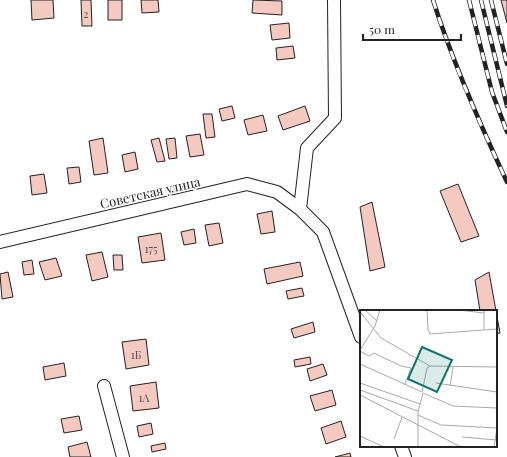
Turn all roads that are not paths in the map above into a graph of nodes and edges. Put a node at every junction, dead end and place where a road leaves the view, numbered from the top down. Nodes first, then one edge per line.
1 (334, 0) edge
2 (300, 210) junction
3 (0, 242) edge
4 (360, 334) edge
5 (104, 386) dead end
6 (401, 447) edge
7 (123, 457) edge
8 (405, 457) edge

1 - 2 street
2 - 3 street, Советская улица
2 - 4 street, Советская улица
5 - 7 street
6 - 8 street

